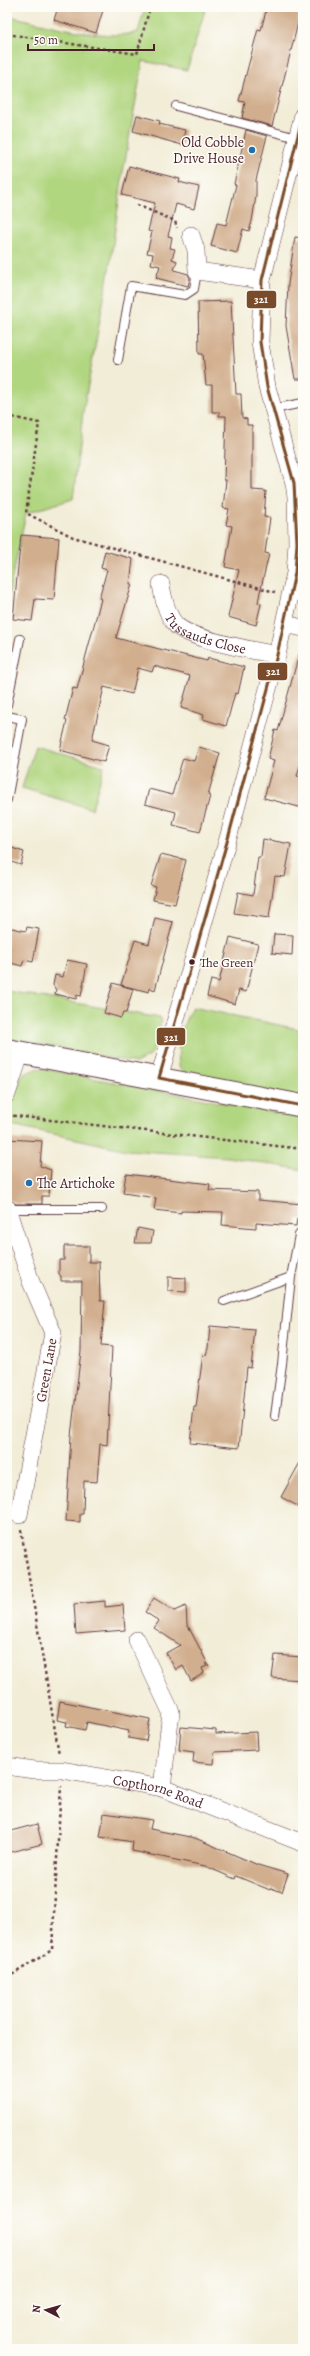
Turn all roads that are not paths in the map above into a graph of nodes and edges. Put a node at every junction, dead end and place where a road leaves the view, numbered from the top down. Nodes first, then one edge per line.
1 (176, 106) dead end
2 (303, 115) edge
3 (297, 138) junction
4 (191, 235) road end
5 (197, 271) junction
6 (262, 280) junction
7 (118, 360) dead end
8 (303, 403) edge
9 (273, 409) junction
10 (161, 584) dead end
11 (285, 624) junction
12 (303, 628) edge
13 (20, 639) dead end
14 (277, 655) junction
15 (7, 705) edge
16 (7, 716) edge
17 (7, 800) edge
18 (14, 1051) edge
19 (159, 1078) junction
20 (7, 1094) edge
21 (303, 1106) edge
22 (7, 1208) edge
23 (102, 1209) dead end
24 (303, 1230) edge
25 (291, 1277) junction
26 (224, 1301) dead end
27 (275, 1416) dead end
28 (19, 1516) road end
29 (137, 1640) dead end
30 (7, 1766) edge
31 (162, 1788) junction
32 (303, 1843) edge

1 - 3 lane
2 - 3 street
3 - 6 street
4 - 5 street
5 - 6 street
5 - 7 lane
6 - 9 street
8 - 9 lane
9 - 11 street
10 - 14 street, Tussauds Close
11 - 12 street
11 - 14 street
13 - 15 lane
14 - 19 street
16 - 17 lane
18 - 19 street
18 - 20 street
19 - 21 street
22 - 23 lane
22 - 28 street, Green Lane
24 - 25 lane
25 - 26 lane
25 - 27 lane
29 - 31 street
30 - 31 street, Copthorne Road
31 - 32 street, Copthorne Road

